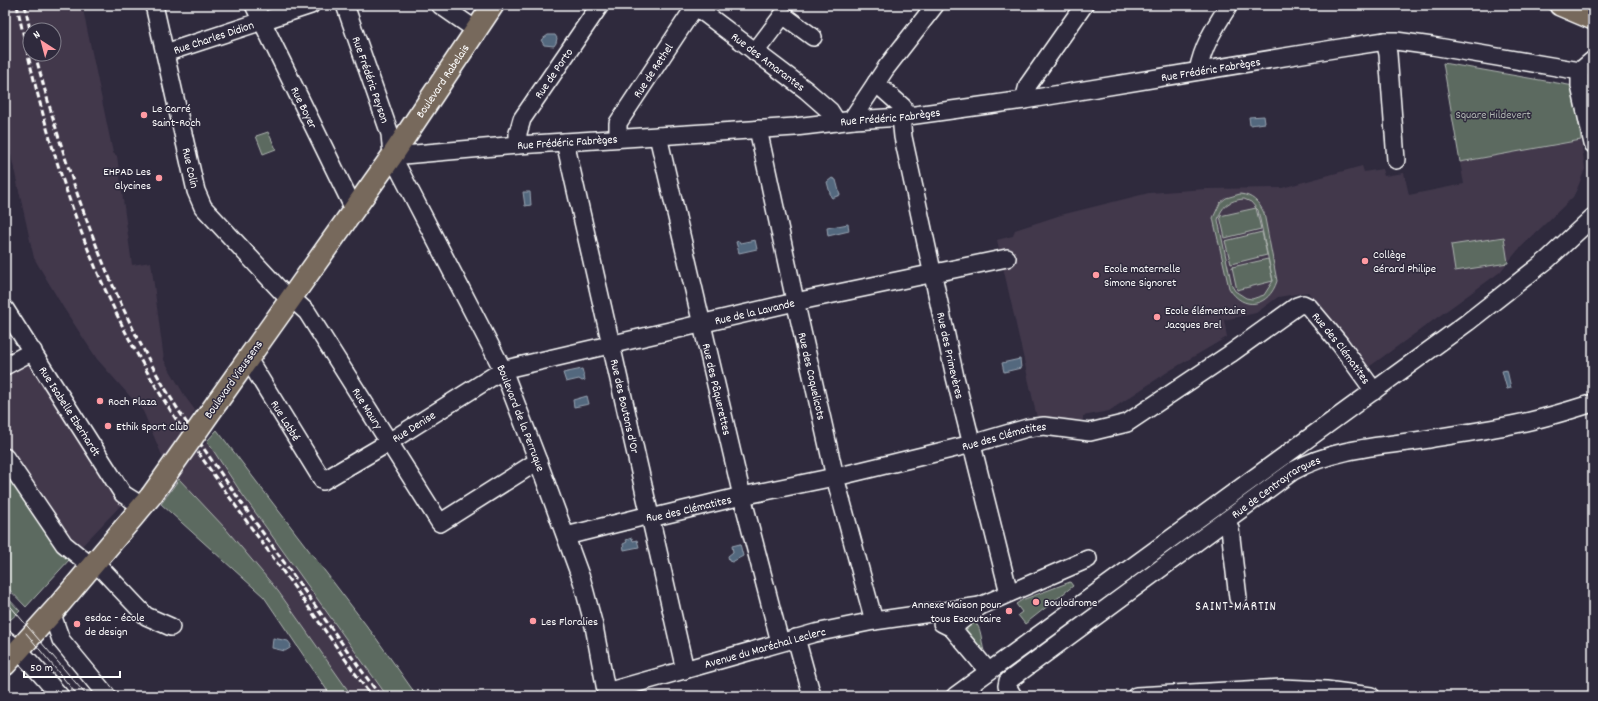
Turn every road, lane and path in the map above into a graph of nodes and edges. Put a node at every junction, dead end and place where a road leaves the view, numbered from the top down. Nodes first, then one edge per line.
1 (154, 5) edge
2 (254, 5) edge
3 (312, 5) edge
4 (345, 5) edge
5 (440, 5) edge
6 (493, 5) edge
7 (600, 5) edge
8 (935, 5) edge
9 (1084, 5) edge
10 (1229, 5) edge
11 (1560, 5) edge
12 (1590, 5) edge
13 (696, 6) edge
14 (1593, 6) edge
15 (1593, 19) edge
16 (262, 20) junction
17 (476, 30) junction
18 (813, 38) dead end
19 (1385, 41) junction
20 (755, 52) junction
21 (165, 53) junction
22 (1593, 60) edge
23 (1198, 71) junction
24 (1580, 71) junction
25 (876, 83) junction
26 (1024, 100) junction
27 (901, 117) junction
28 (854, 120) junction
29 (837, 122) junction
30 (758, 129) junction
31 (658, 136) junction
32 (618, 138) junction
33 (565, 142) junction
34 (1593, 144) edge
35 (518, 145) junction
36 (392, 156) junction
37 (1396, 160) dead end
38 (354, 209) junction
39 (1593, 217) edge
40 (1007, 258) dead end
41 (933, 273) junction
42 (290, 298) junction
43 (795, 302) junction
44 (5, 309) edge
45 (702, 323) junction
46 (611, 344) junction
47 (33, 351) junction
48 (248, 359) junction
49 (5, 366) edge
50 (503, 370) junction
51 (1374, 391) junction
52 (1593, 403) edge
53 (388, 442) junction
54 (972, 444) junction
55 (5, 457) edge
56 (538, 461) junction
57 (835, 477) junction
58 (323, 481) joint
59 (742, 496) junction
60 (146, 501) junction
61 (650, 516) junction
62 (1227, 520) junction
63 (566, 536) junction
64 (1088, 558) dead end
65 (93, 564) junction
66 (1009, 593) junction
67 (1238, 598) dead end
68 (980, 606) junction
69 (53, 611) junction
70 (927, 614) junction
71 (874, 622) junction
72 (172, 627) dead end
73 (952, 628) junction
74 (33, 632) junction
75 (60, 640) junction
76 (788, 640) junction
77 (9, 651) edge
78 (685, 670) junction
79 (990, 670) junction
80 (1010, 689) edge
81 (606, 694) edge
82 (1228, 694) edge
83 (60, 696) edge
84 (107, 696) edge
85 (812, 696) edge
86 (955, 696) edge
87 (1136, 696) edge
88 (1371, 696) edge

1 - 21 street, Rue Colin
2 - 16 street, Rue Boyer
3 - 16 street, Rue Charles Didion
4 - 36 street, Rue Frédéric Peyson
5 - 17 street
6 - 17 main road, Boulevard Rabelais
7 - 35 street, Rue de Porto
8 - 25 street
9 - 26 street
10 - 23 street
11 - 15 main road
12 - 14 main road
13 - 20 street, Rue des Amarantes
13 - 32 street, Rue de Rethel
16 - 21 street, Rue Charles Didion
16 - 38 street, Rue Boyer
17 - 36 main road, Boulevard Rabelais
18 - 20 street
19 - 23 street, Rue Frédéric Fabrèges
19 - 24 street, Rue Frédéric Fabrèges
19 - 37 street
20 - 29 street, Rue des Amarantes
21 - 42 street, Rue Colin
22 - 24 street
23 - 26 street, Rue Frédéric Fabrèges
24 - 34 street
25 - 27 street, Rue des Primevères
25 - 28 street
26 - 27 street, Rue Frédéric Fabrèges
27 - 28 street, Rue Frédéric Fabrèges
27 - 41 street, Rue des Primevères
28 - 29 street, Rue Frédéric Fabrèges
29 - 30 street, Rue Frédéric Fabrèges
30 - 31 street, Rue Frédéric Fabrèges
30 - 43 street, Rue des Coquelicots
31 - 32 street, Rue Frédéric Fabrèges
31 - 45 street, Rue des Pâquerettes
32 - 33 street, Rue Frédéric Fabrèges
33 - 35 street, Rue Frédéric Fabrèges
33 - 46 street, Rue des Boutons d'Or
35 - 36 street, Rue Frédéric Fabrèges
36 - 38 main road, Boulevard Vieussens
36 - 50 street, Boulevard de la Perruque
38 - 42 main road, Boulevard Vieussens
39 - 51 street
40 - 41 street, Rue de la Lavande
41 - 43 street, Rue de la Lavande
41 - 54 street, Rue des Primevères
42 - 48 main road, Boulevard Vieussens
42 - 53 street, Rue Maury
43 - 45 street, Rue de la Lavande
43 - 57 street, Rue des Coquelicots
44 - 47 street, Rue Isabelle Eberhardt
45 - 46 street, Rue de la Lavande
45 - 59 street, Rue des Pâquerettes
46 - 50 street, Rue de la Lavande
46 - 61 street, Rue des Boutons d'Or
47 - 49 street
47 - 60 street, Rue Isabelle Eberhardt
48 - 58 street, Rue Labbé
48 - 60 main road, Boulevard Vieussens, bridge
50 - 53 street, Rue Denise
50 - 56 street, Boulevard de la Perruque
51 - 54 street, Rue des Clématites
51 - 79 street
52 - 62 street, Rue de Centrayrargues
53 - 56 street, Rue Maury
53 - 58 street, Rue Denise
54 - 57 street, Rue des Clématites
54 - 66 street, Rue des Primevères
55 - 65 street
56 - 63 street, Boulevard de la Perruque
57 - 59 street, Rue des Clématites
57 - 71 street, Rue des Coquelicots
59 - 61 street, Rue des Clématites
59 - 76 street, Rue des Pâquerettes
60 - 65 main road, Boulevard Vieussens
61 - 63 street, Rue des Clématites
61 - 78 street, Rue des Boutons d'Or
62 - 67 street
62 - 80 street, Rue de Centrayrargues
63 - 81 street, Boulevard de la Perruque
64 - 66 street, Avenue du Maréchal Leclerc
65 - 69 main road, Boulevard Vieussens
65 - 72 street
66 - 68 street, Avenue du Maréchal Leclerc
68 - 70 street, Avenue du Maréchal Leclerc
68 - 73 street, Avenue du Maréchal Leclerc
69 - 74 main road, Boulevard Vieussens
69 - 75 street
70 - 71 street, Avenue du Maréchal Leclerc
70 - 73 street
71 - 76 street, Avenue du Maréchal Leclerc
73 - 79 street
74 - 75 street
74 - 77 main road, Boulevard Vieussens
75 - 84 street
76 - 78 street, Avenue du Maréchal Leclerc
76 - 85 street, Rue des Pâquerettes
77 - 83 street
78 - 81 street, Avenue du Maréchal Leclerc
79 - 86 street
82 - 87 street
82 - 88 street

